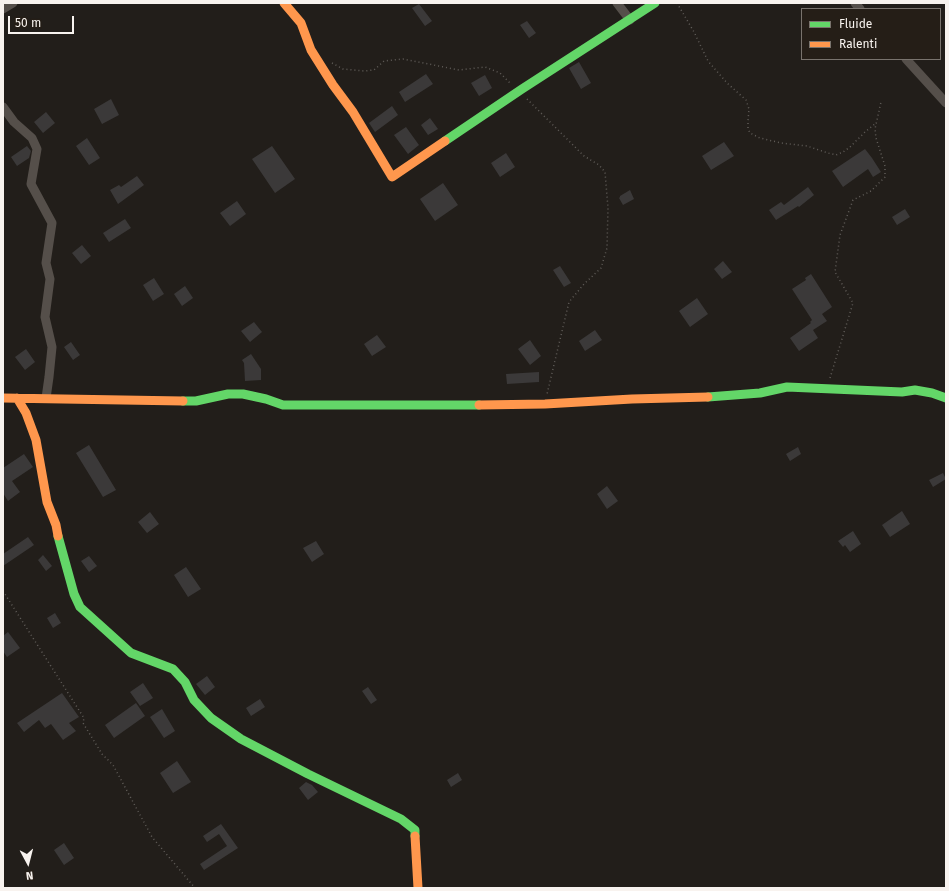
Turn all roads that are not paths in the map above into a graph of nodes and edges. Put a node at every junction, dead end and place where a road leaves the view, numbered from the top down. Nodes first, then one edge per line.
1 (13, 3) edge
2 (284, 3) edge
3 (617, 3) edge
4 (655, 3) edge
5 (3, 9) edge
6 (630, 20) junction
7 (907, 60) edge
8 (946, 103) edge
9 (3, 107) edge
10 (3, 398) edge
11 (17, 398) junction
12 (46, 398) junction
13 (946, 398) edge
14 (418, 888) edge

1 - 5 street
2 - 6 street
3 - 6 street
4 - 6 street
7 - 8 street
9 - 12 street
10 - 11 street
11 - 12 street
11 - 14 street
12 - 13 street

